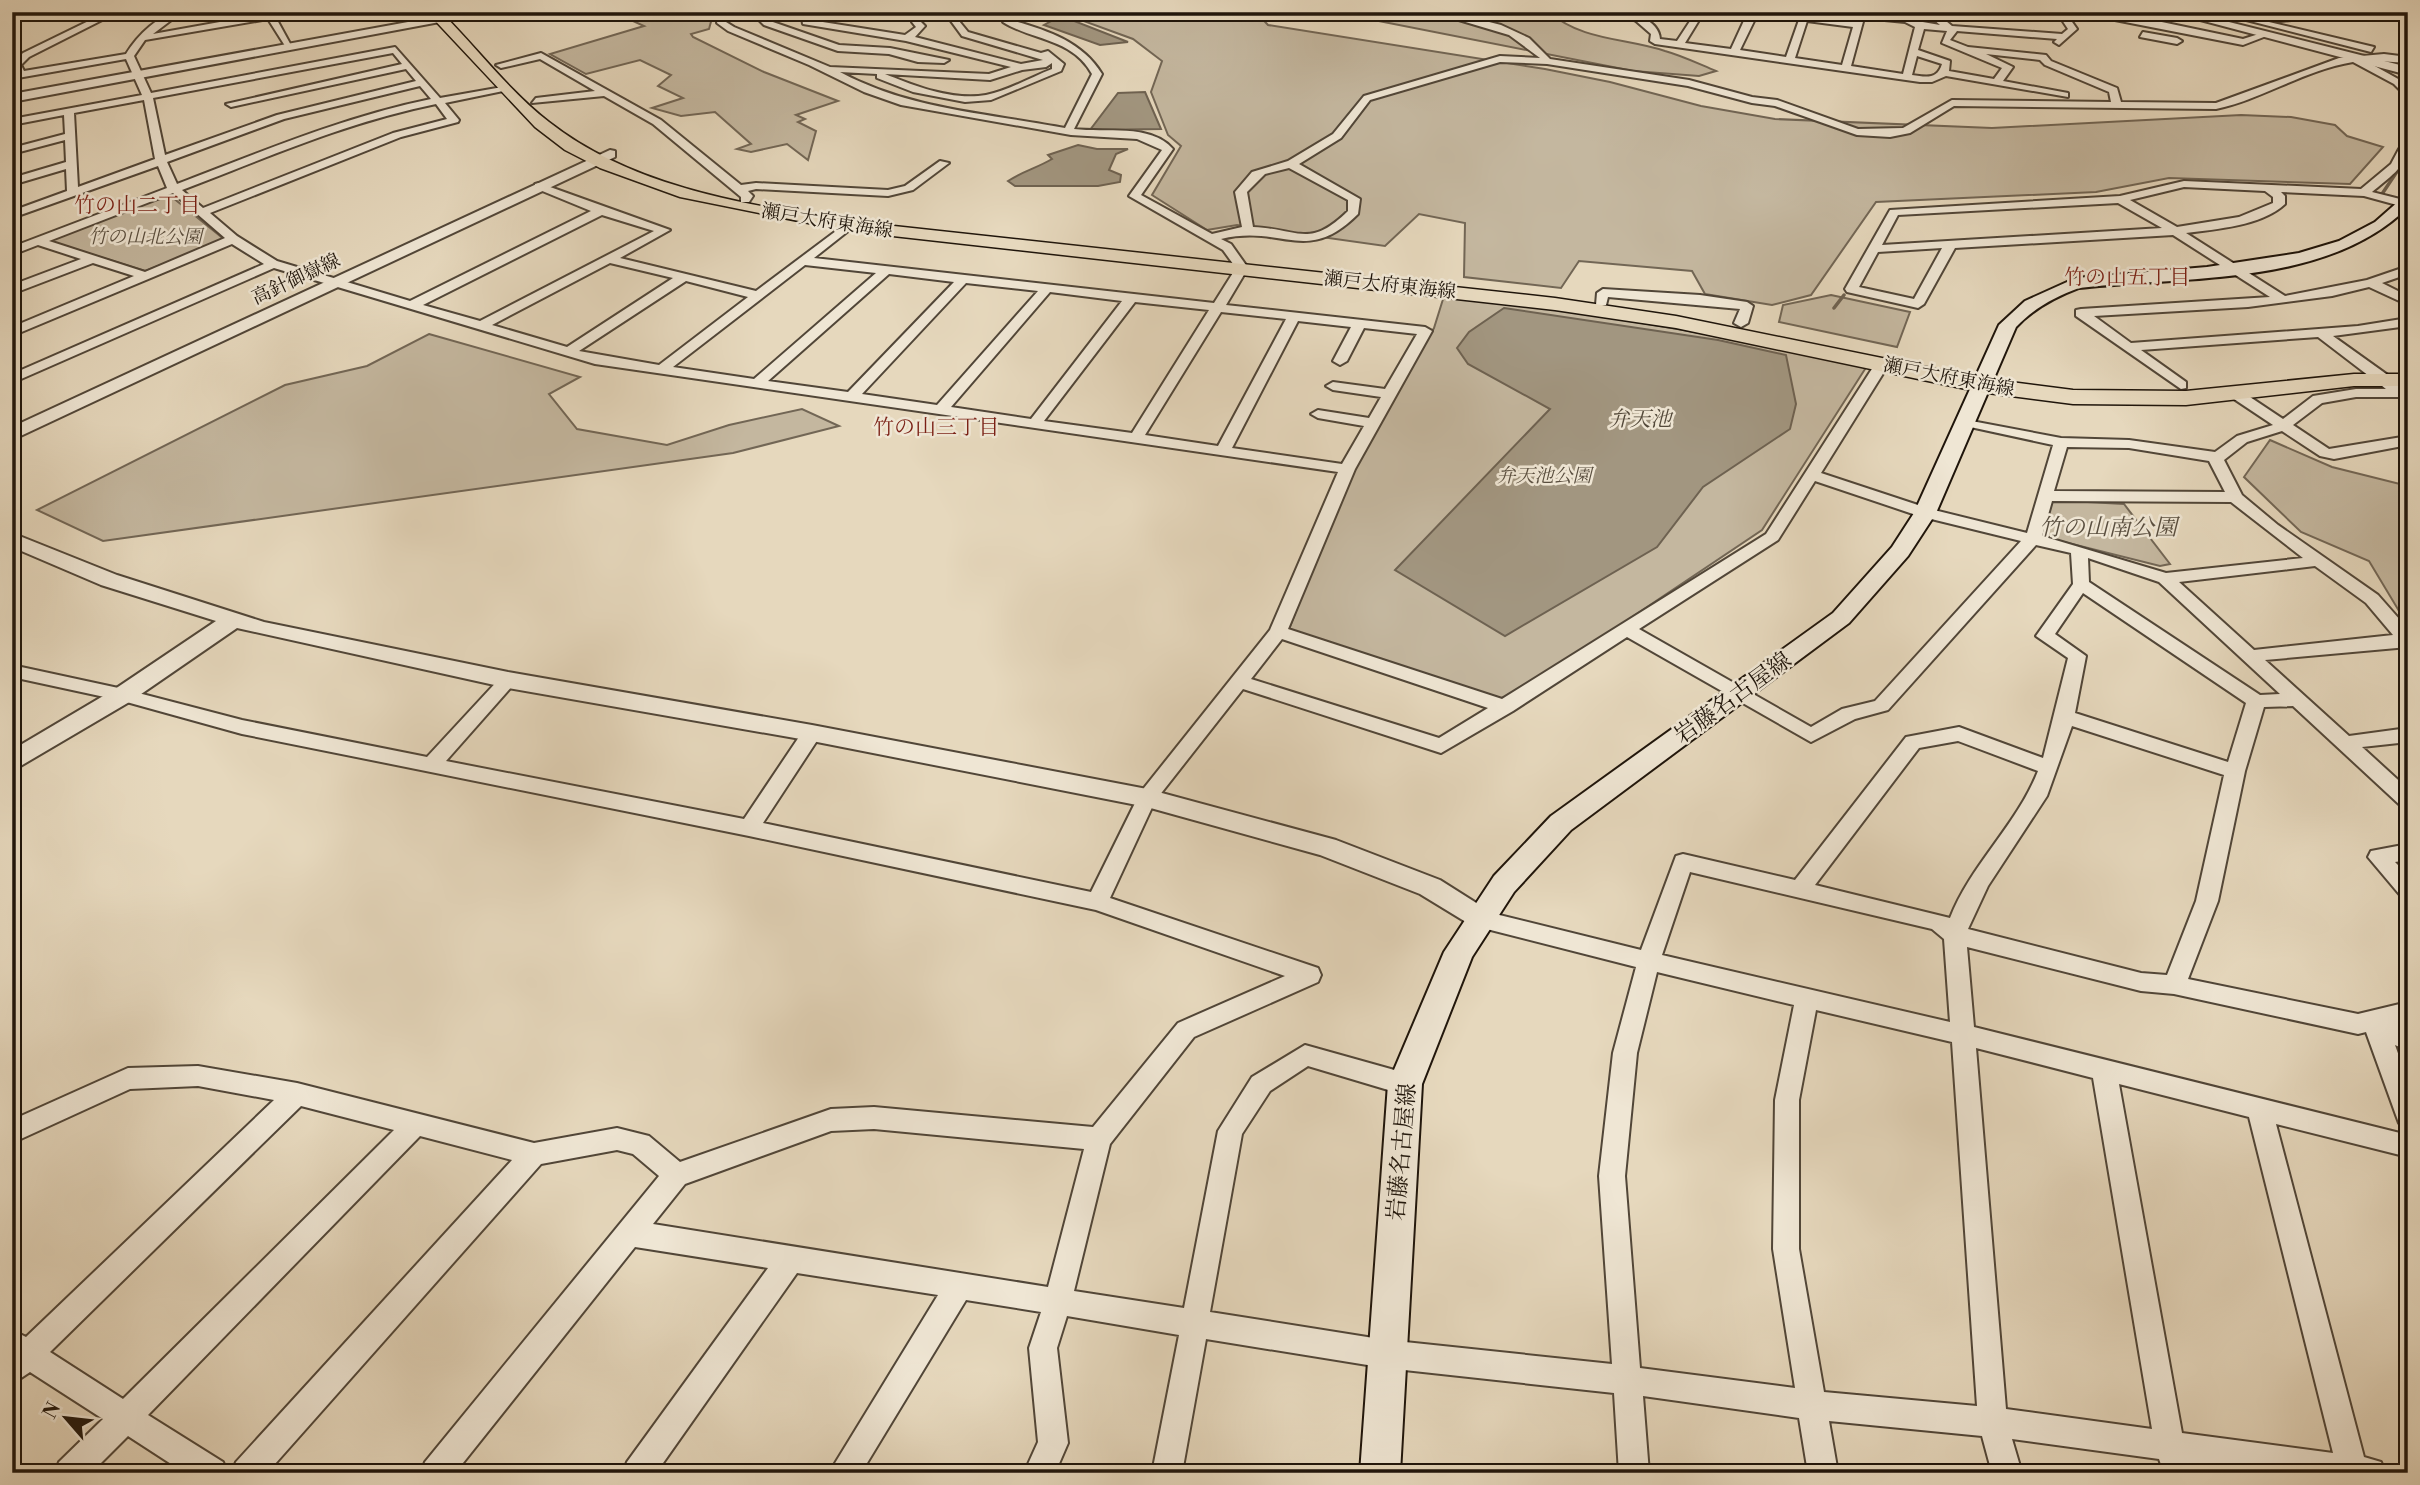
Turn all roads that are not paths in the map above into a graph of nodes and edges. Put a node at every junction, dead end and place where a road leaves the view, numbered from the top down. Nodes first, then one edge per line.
1 (114, 12) edge
2 (178, 12) edge
3 (295, 12) edge
4 (691, 12) edge
5 (767, 12) edge
6 (814, 12) edge
7 (917, 12) edge
8 (928, 12) edge
9 (1036, 12) edge
10 (1436, 12) edge
11 (1621, 12) edge
12 (1700, 12) edge
13 (1753, 12) edge
14 (2033, 12) edge
15 (2078, 12) edge
16 (2175, 12) edge
17 (2219, 12) edge
18 (2376, 12) edge
19 (725, 13) edge
20 (1931, 14) edge
21 (2061, 14) edge
22 (441, 15) edge
23 (956, 15) edge
24 (1006, 15) edge
25 (1805, 15) edge
26 (270, 16) junction
27 (1641, 16) edge
28 (1860, 17) edge
29 (2247, 20) junction
30 (2157, 24) junction
31 (921, 26) junction
32 (1920, 26) junction
33 (1944, 26) junction
34 (2071, 27) junction
35 (2265, 35) junction
36 (1948, 37) junction
37 (2065, 37) junction
38 (2210, 37) junction
39 (906, 38) junction
40 (140, 39) junction
41 (1679, 45) junction
42 (290, 47) junction
43 (2054, 47) junction
44 (1968, 50) junction
45 (1912, 51) junction
46 (1734, 52) junction
47 (975, 54) junction
48 (129, 56) junction
49 (2043, 57) junction
50 (2351, 57) junction
51 (2408, 58) edge
52 (1547, 61) junction
53 (1788, 61) junction
54 (501, 65) junction
55 (408, 66) junction
56 (1021, 67) junction
57 (825, 68) junction
58 (1846, 69) junction
59 (862, 70) junction
60 (2408, 71) edge
61 (1946, 72) junction
62 (138, 75) junction
63 (17, 76) edge
64 (1907, 77) junction
65 (223, 82) junction
66 (1997, 82) junction
67 (422, 83) junction
68 (505, 88) junction
69 (603, 93) junction
70 (2408, 94) edge
71 (148, 96) junction
72 (12, 98) edge
73 (439, 101) junction
74 (536, 101) junction
75 (2116, 102) junction
76 (2099, 103) junction
77 (69, 111) junction
78 (235, 118) junction
79 (12, 122) edge
80 (1068, 131) junction
81 (70, 136) junction
82 (2408, 150) edge
83 (12, 151) edge
84 (603, 157) junction
85 (161, 161) junction
86 (944, 163) dead end
87 (71, 164) junction
88 (1291, 164) junction
89 (12, 182) edge
90 (539, 186) junction
91 (173, 188) junction
92 (2270, 190) junction
93 (73, 192) junction
94 (2364, 194) junction
95 (742, 195) junction
96 (2120, 200) junction
97 (2406, 202) edge
98 (601, 211) junction
99 (201, 213) junction
100 (12, 215) edge
101 (848, 226) junction
102 (1248, 230) junction
103 (2175, 231) junction
104 (1210, 238) junction
105 (233, 239) junction
106 (38, 241) junction
107 (1950, 245) junction
108 (1873, 249) junction
109 (12, 251) edge
110 (91, 259) junction
111 (609, 259) junction
112 (806, 261) junction
113 (273, 264) junction
114 (1240, 264) junction
115 (2233, 268) junction
116 (886, 270) junction
117 (2408, 270) edge
118 (146, 276) junction
119 (684, 276) junction
120 (963, 279) junction
121 (334, 284) junction
122 (2373, 284) junction
123 (1047, 288) junction
124 (12, 290) edge
125 (761, 296) junction
126 (1131, 298) junction
127 (2281, 299) junction
128 (2408, 301) edge
129 (410, 306) junction
130 (1220, 307) junction
131 (1294, 316) junction
132 (2408, 322) edge
133 (1359, 324) junction
134 (479, 327) junction
135 (12, 332) edge
136 (2321, 333) junction
137 (2129, 347) junction
138 (567, 353) junction
139 (1340, 361) dead end
140 (1882, 364) junction
141 (2408, 369) edge
142 (661, 370) junction
143 (2377, 374) junction
144 (12, 379) edge
145 (1983, 379) junction
146 (755, 385) junction
147 (2181, 385) junction
148 (1333, 386) dead end
149 (2404, 390) edge
150 (1390, 394) junction
151 (2236, 394) junction
152 (850, 399) junction
153 (940, 411) junction
154 (1318, 414) dead end
155 (1374, 422) junction
156 (1966, 422) junction
157 (1034, 424) junction
158 (2281, 427) junction
159 (12, 434) edge
160 (1136, 438) junction
161 (2408, 440) edge
162 (2061, 442) junction
163 (1223, 450) junction
164 (2215, 457) junction
165 (1347, 469) junction
166 (1812, 475) junction
167 (2046, 496) junction
168 (2235, 497) junction
169 (1925, 513) junction
170 (2032, 538) junction
171 (12, 539) edge
172 (2078, 550) junction
173 (2318, 561) junction
174 (2165, 578) junction
175 (2081, 584) junction
176 (232, 621) junction
177 (1628, 630) junction
178 (1278, 632) junction
179 (2407, 640) edge
180 (2248, 656) junction
181 (12, 671) edge
182 (508, 680) junction
183 (1237, 681) junction
184 (122, 695) junction
185 (1738, 695) junction
186 (2298, 700) junction
187 (2256, 701) junction
188 (1506, 706) junction
189 (2065, 717) junction
190 (812, 733) junction
191 (2408, 735) edge
192 (2343, 743) junction
193 (12, 762) edge
194 (431, 765) junction
195 (2047, 767) junction
196 (2235, 771) junction
197 (1147, 798) junction
198 (2408, 801) edge
199 (749, 828) junction
200 (2408, 852) edge
201 (1800, 888) junction
202 (2408, 889) edge
203 (1097, 902) junction
204 (1479, 919) junction
205 (1955, 935) junction
206 (1649, 960) junction
207 (2174, 985) junction
208 (1807, 997) junction
209 (2408, 1012) edge
210 (2374, 1021) junction
211 (1961, 1034) junction
212 (2408, 1041) edge
213 (2104, 1070) junction
214 (1405, 1084) junction
215 (297, 1094) junction
216 (2259, 1107) junction
217 (2408, 1115) edge
218 (415, 1125) junction
219 (12, 1132) edge
220 (1099, 1139) junction
221 (2408, 1146) edge
222 (534, 1154) junction
223 (676, 1175) junction
224 (629, 1233) junction
225 (791, 1259) junction
226 (960, 1286) junction
227 (1058, 1302) junction
228 (1193, 1323) junction
229 (1386, 1354) junction
230 (18, 1356) edge
231 (1627, 1380) junction
232 (1810, 1405) junction
233 (127, 1415) junction
234 (1993, 1422) junction
235 (2174, 1460) edge
236 (2358, 1472) edge
237 (70, 1473) edge
238 (212, 1473) edge
239 (247, 1473) edge
240 (436, 1473) edge
241 (638, 1473) edge
242 (844, 1473) edge
243 (1039, 1473) edge
244 (1167, 1473) edge
245 (1380, 1473) edge
246 (1634, 1473) edge
247 (1822, 1473) edge
248 (2007, 1473) edge

1 - 63 street
2 - 40 street
3 - 26 street
4 - 19 street
5 - 47 street
6 - 39 street
7 - 31 street
8 - 31 street
9 - 24 street
10 - 52 street
11 - 27 street
12 - 41 street
13 - 25 street
13 - 46 street
14 - 21 street
15 - 30 street
16 - 35 street
17 - 29 street
18 - 29 street
19 - 57 street
20 - 33 street
20 - 34 street
21 - 34 street
22 - 42 street
22 - 54 main road, 瀬戸大府東海線
22 - 68 main road, 瀬戸大府東海線
23 - 56 street
23 - 59 street
24 - 80 street
25 - 28 street
25 - 53 street
26 - 40 street
26 - 42 street
27 - 41 street
28 - 32 street
28 - 58 street
29 - 51 street
30 - 38 street
30 - 38 street
31 - 39 street
32 - 33 street
32 - 45 street
33 - 36 street
33 - 37 street
34 - 37 street
35 - 38 street
35 - 50 street
36 - 43 street
36 - 44 street
37 - 43 street
39 - 47 street
40 - 48 street
41 - 46 street
42 - 62 street
43 - 49 street
44 - 49 street
44 - 66 street
45 - 61 street
45 - 64 street
46 - 53 street
47 - 56 street
48 - 62 street
48 - 63 street
49 - 75 street
50 - 51 street
50 - 60 street
50 - 70 street
50 - 75 street
52 - 76 street
52 - 88 street
53 - 58 street
54 - 69 street
54 - 74 main road, 瀬戸大府東海線
55 - 65 street
55 - 67 street
55 - 78 street
56 - 59 street
57 - 59 street
57 - 80 street
58 - 64 street
61 - 64 street
61 - 66 street
62 - 71 street
62 - 72 street
65 - 71 street
65 - 78 street
66 - 76 street
67 - 73 street
67 - 78 street
68 - 73 street
68 - 84 main road, 瀬戸大府東海線
69 - 74 street
69 - 95 street
71 - 77 street
71 - 85 street
73 - 91 street
73 - 99 street
74 - 84 main road, 瀬戸大府東海線
75 - 76 street
77 - 79 street
77 - 81 street
78 - 85 street
80 - 104 street
81 - 83 street
81 - 87 street
82 - 94 street
84 - 90 street, 高針御嶽線
84 - 95 main road, 瀬戸大府東海線
84 - 101 main road, 瀬戸大府東海線
85 - 91 street
85 - 93 street
86 - 95 street
87 - 89 street
87 - 93 street
88 - 102 street
88 - 102 street
90 - 98 street
90 - 121 street, 高針御嶽線
91 - 99 street
91 - 106 street
92 - 94 street
92 - 96 street
92 - 103 street
93 - 100 street
94 - 97 street
95 - 114 main road, 瀬戸大府東海線
96 - 103 street
96 - 108 street
97 - 115 main road, 岩藤名古屋線
98 - 111 street
98 - 129 street
99 - 105 street
101 - 112 street
101 - 114 main road, 瀬戸大府東海線
102 - 104 street
103 - 107 street
103 - 115 street
104 - 114 street
105 - 113 street
105 - 118 street
106 - 109 street
106 - 110 street
107 - 108 street
107 - 108 street
110 - 118 street
110 - 124 street
111 - 119 street
111 - 134 street
112 - 116 street
112 - 125 street
113 - 121 street
113 - 144 street
114 - 130 street
114 - 140 main road, 瀬戸大府東海線
114 - 145 main road, 瀬戸大府東海線
115 - 127 street
115 - 145 main road, 岩藤名古屋線
116 - 120 street
116 - 146 street
117 - 122 street
118 - 135 street
119 - 125 street
119 - 138 street
120 - 123 street
120 - 152 street
121 - 129 street
121 - 159 street, 高針御嶽線
122 - 127 street
122 - 128 street
123 - 126 street
123 - 153 street
125 - 142 street
126 - 130 street
126 - 157 street
127 - 137 street
129 - 134 street
130 - 131 street
130 - 160 street
131 - 133 street
131 - 163 street
132 - 136 street
133 - 139 street
133 - 150 street
134 - 138 street
136 - 137 street
136 - 143 street
137 - 147 street
138 - 142 street
140 - 145 main road, 瀬戸大府東海線
140 - 166 street
141 - 143 main road, 瀬戸大府東海線
142 - 146 street
143 - 147 main road, 瀬戸大府東海線
143 - 149 main road, 瀬戸大府東海線
143 - 151 main road, 瀬戸大府東海線
145 - 147 main road, 瀬戸大府東海線
145 - 151 main road, 瀬戸大府東海線
145 - 156 main road, 岩藤名古屋線
146 - 152 street
148 - 150 street
149 - 158 street
150 - 155 street
151 - 158 street
152 - 153 street
153 - 157 street
154 - 155 street
155 - 165 street
156 - 162 street
156 - 169 main road, 岩藤名古屋線
157 - 160 street
158 - 161 street
158 - 164 street
160 - 163 street
162 - 164 street
162 - 167 street
163 - 165 street
164 - 168 street
165 - 178 street
166 - 169 street
166 - 177 street
167 - 168 street
167 - 170 street
168 - 173 street
169 - 170 street
169 - 185 main road, 岩藤名古屋線
170 - 172 street
170 - 185 street
171 - 176 street
172 - 174 street
172 - 175 street
173 - 174 street
173 - 179 street
174 - 180 street
175 - 187 street
175 - 189 street
176 - 182 street
176 - 184 street
177 - 185 street
177 - 188 street
178 - 183 street
178 - 188 street
179 - 180 street
180 - 186 street
181 - 184 street
182 - 190 street
182 - 194 street
183 - 188 street
183 - 197 street
184 - 193 street
184 - 194 street
185 - 204 main road, 岩藤名古屋線
186 - 187 street
186 - 192 street
187 - 196 street
189 - 195 street
189 - 196 street
190 - 197 street
190 - 199 street
191 - 192 street
192 - 198 street
194 - 199 street
195 - 201 street
195 - 205 street
196 - 207 street
197 - 203 street
197 - 204 street
199 - 203 street
200 - 202 street
201 - 205 street
201 - 206 street
203 - 220 street
204 - 206 street
204 - 214 main road, 岩藤名古屋線
205 - 207 street
205 - 211 street
206 - 208 street
206 - 231 street
207 - 210 street
208 - 211 street
208 - 232 street
209 - 210 street
210 - 212 street
210 - 217 street
211 - 213 street
211 - 234 street
213 - 216 street
213 - 235 street
214 - 228 street
214 - 229 main road, 岩藤名古屋線
215 - 218 street
215 - 219 street
215 - 230 street
216 - 221 street
216 - 236 street
218 - 222 street
218 - 233 street
220 - 223 street
220 - 227 street
222 - 223 street
222 - 239 street
223 - 224 street
224 - 225 street
224 - 240 street
225 - 226 street
225 - 241 street
226 - 227 street
226 - 242 street
227 - 228 street
227 - 243 street
228 - 229 street
228 - 244 street
229 - 231 street
229 - 245 main road, 岩藤名古屋線
230 - 233 street
231 - 232 street
231 - 246 street
232 - 234 street
232 - 247 street
233 - 237 street
233 - 238 street
234 - 235 street
234 - 248 street
235 - 236 street

